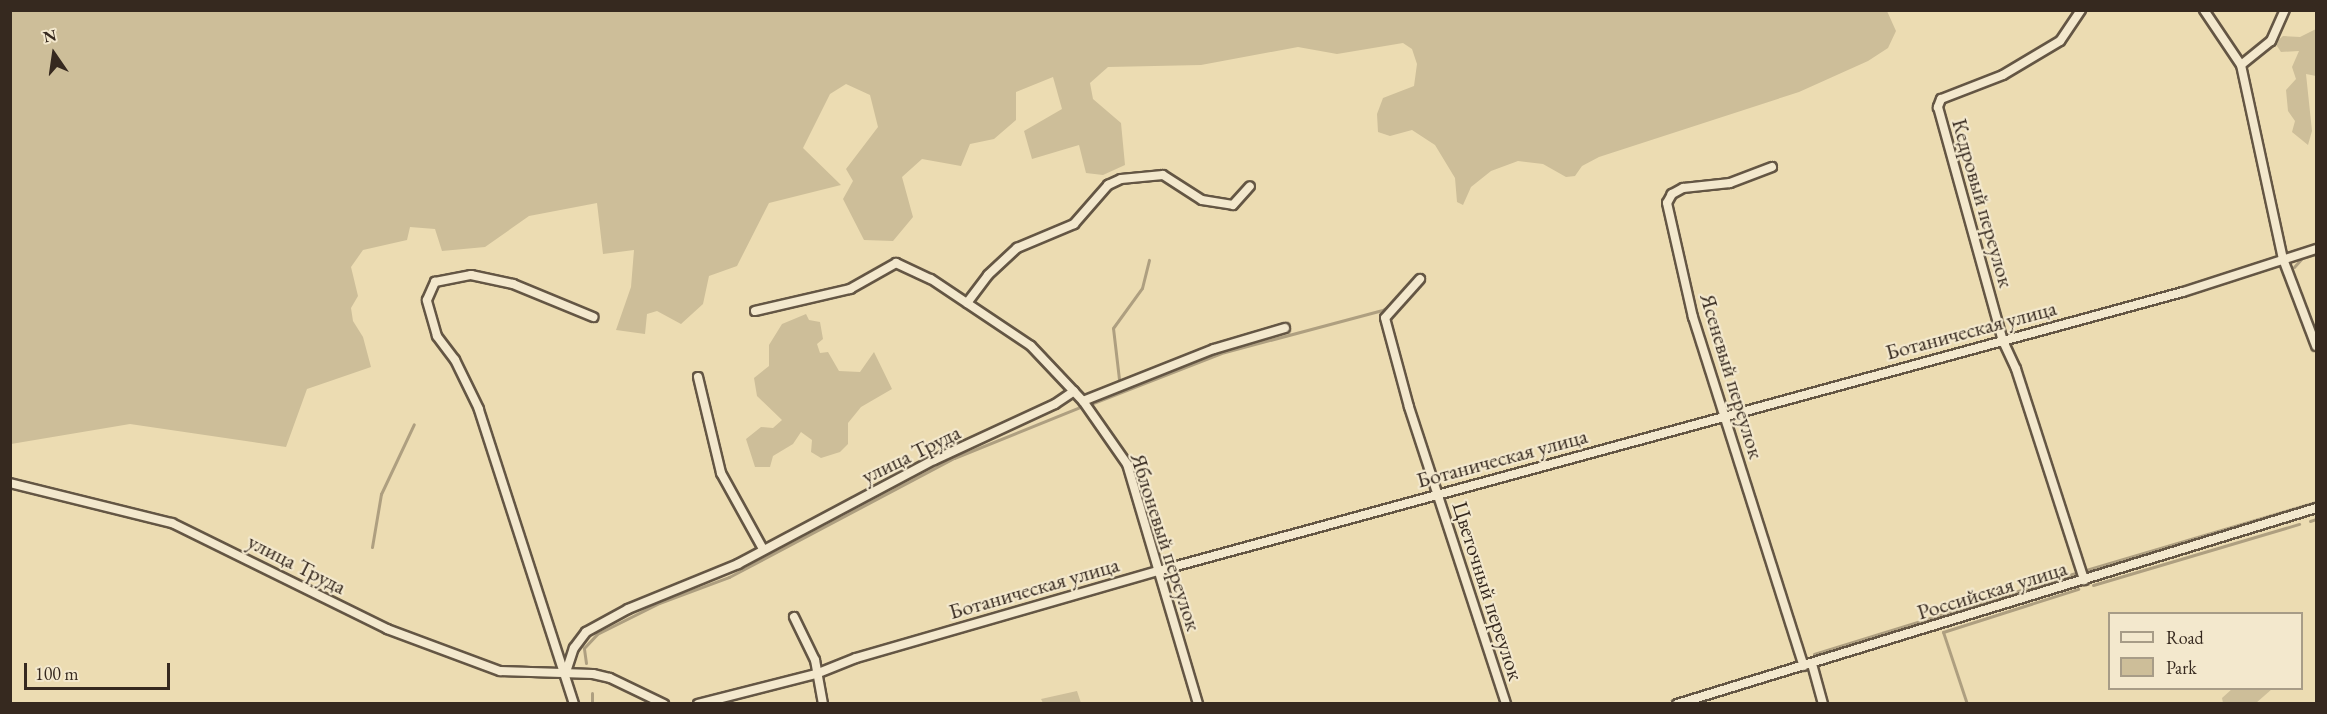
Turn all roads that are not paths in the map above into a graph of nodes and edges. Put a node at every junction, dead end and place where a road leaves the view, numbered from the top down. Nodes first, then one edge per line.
1 (2081, 10) edge
2 (2204, 10) edge
3 (2285, 10) edge
4 (2241, 65) junction
5 (1772, 168) dead end
6 (1250, 186) dead end
7 (2316, 249) edge
8 (2283, 259) junction
9 (1420, 279) dead end
10 (968, 303) junction
11 (755, 311) dead end
12 (593, 317) dead end
13 (1285, 328) dead end
14 (2003, 340) junction
15 (2316, 346) edge
16 (698, 377) dead end
17 (1074, 391) junction
18 (1083, 401) junction
19 (1723, 415) junction
20 (10, 483) edge
21 (1438, 494) junction
22 (2316, 508) edge
23 (763, 549) junction
24 (1158, 571) junction
25 (2084, 580) junction
26 (794, 617) dead end
27 (1808, 665) junction
28 (566, 672) junction
29 (816, 674) junction
30 (574, 704) edge
31 (664, 704) edge
32 (698, 704) edge
33 (823, 704) edge
34 (1198, 704) edge
35 (1506, 704) edge
36 (1677, 704) edge
37 (1823, 704) edge

1 - 14 street, Кедровый переулок
2 - 4 street
3 - 4 street
4 - 8 street
5 - 19 street, Ясеневый переулок
6 - 10 street
7 - 8 street, Ботаническая улица
8 - 14 street, Ботаническая улица
8 - 15 street
9 - 21 street, Цветочный переулок
10 - 11 street, Яблоневый переулок
10 - 17 street, Яблоневый переулок
12 - 28 street
13 - 18 street
14 - 19 street, Ботаническая улица
14 - 25 street, Кедровый переулок
16 - 23 street
17 - 18 street, Яблоневый переулок
17 - 23 street, улица Труда
18 - 24 street, Яблоневый переулок
19 - 21 street, Ботаническая улица
19 - 27 street, Ясеневый переулок
20 - 28 street, улица Труда
21 - 24 street, Ботаническая улица
21 - 35 street, Цветочный переулок
22 - 25 street, Российская улица
23 - 28 street, улица Труда
24 - 29 street, Ботаническая улица
24 - 34 street, Яблоневый переулок
25 - 27 street, Российская улица
26 - 29 street
27 - 36 street, Российская улица
27 - 37 street, Ясеневый переулок
28 - 30 street
28 - 31 street, улица Труда
29 - 32 street, Ботаническая улица
29 - 33 street

